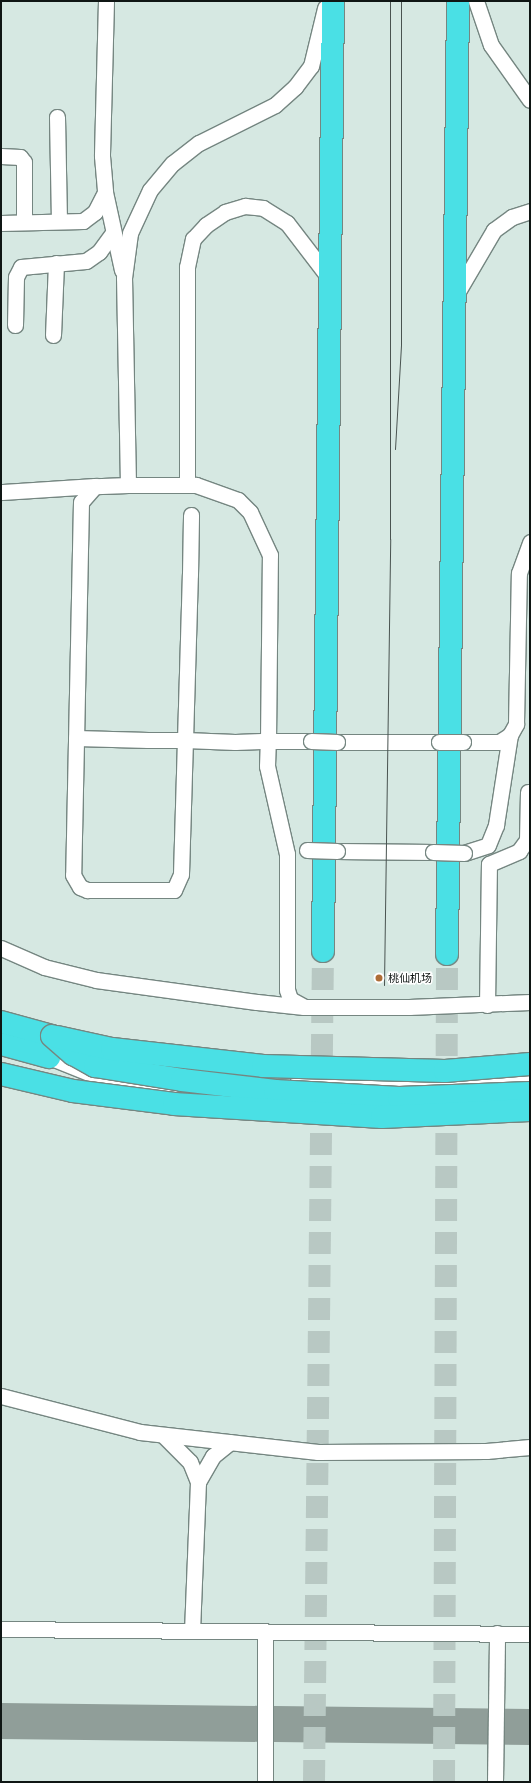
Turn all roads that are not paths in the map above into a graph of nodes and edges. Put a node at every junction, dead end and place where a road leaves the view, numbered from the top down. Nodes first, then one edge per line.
1 (106, 1) edge
2 (327, 1) edge
3 (333, 1) edge
4 (458, 1) edge
5 (476, 1) edge
6 (530, 100) edge
7 (57, 117) dead end
8 (1, 156) edge
9 (105, 192) junction
10 (530, 211) edge
11 (59, 221) junction
12 (24, 222) junction
13 (1, 223) edge
14 (113, 233) junction
15 (56, 263) junction
16 (124, 278) junction
17 (330, 279) junction
18 (457, 293) junction
19 (15, 325) dead end
20 (53, 335) dead end
21 (128, 484) junction
22 (187, 485) junction
23 (96, 486) junction
24 (1, 492) edge
25 (191, 515) dead end
26 (530, 542) edge
27 (524, 698) edge
28 (510, 735) junction
29 (76, 738) junction
30 (185, 740) junction
31 (268, 741) junction
32 (528, 792) dead end
33 (286, 850) junction
34 (1, 948) edge
35 (323, 951) tunnel mouth
36 (447, 954) tunnel mouth
37 (530, 1002) edge
38 (487, 1005) junction
39 (304, 1007) junction
40 (1, 1022) edge
41 (1, 1044) edge
42 (51, 1047) junction
43 (530, 1064) edge
44 (1, 1074) edge
45 (530, 1077) edge
46 (530, 1093) edge
47 (530, 1110) edge
48 (530, 1114) edge
49 (1, 1396) edge
50 (163, 1435) junction
51 (230, 1442) junction
52 (530, 1447) edge
53 (198, 1482) junction
54 (1, 1629) edge
55 (192, 1630) junction
56 (265, 1631) junction
57 (497, 1634) junction
58 (530, 1634) edge
59 (264, 1782) edge
60 (495, 1782) edge

1 - 9 street
2 - 16 street
3 - 17 highway
4 - 18 highway
5 - 6 street
7 - 11 street
8 - 12 street
9 - 11 street
9 - 14 street
10 - 18 street
11 - 12 street
12 - 13 street
14 - 15 street
14 - 16 street
15 - 19 street
15 - 20 street
16 - 21 street
17 - 22 street
17 - 35 highway
18 - 36 highway
21 - 22 street
21 - 23 street
22 - 31 street
23 - 24 street
23 - 29 street
25 - 30 street
26 - 27 street
27 - 28 street
28 - 31 street, bridge
28 - 33 street, bridge
29 - 30 street
29 - 30 street
30 - 31 street
31 - 33 street
32 - 38 street
33 - 39 street
34 - 39 street
37 - 38 street
38 - 39 street
40 - 42 highway
41 - 42 highway
42 - 43 highway, bridge
42 - 45 street
42 - 46 highway, bridge
42 - 48 street
44 - 47 highway, bridge
49 - 50 street
50 - 51 street
50 - 53 street
51 - 52 street
51 - 53 street
53 - 55 street
54 - 55 street
55 - 56 street
56 - 57 street
56 - 59 street
57 - 58 street
57 - 60 street

